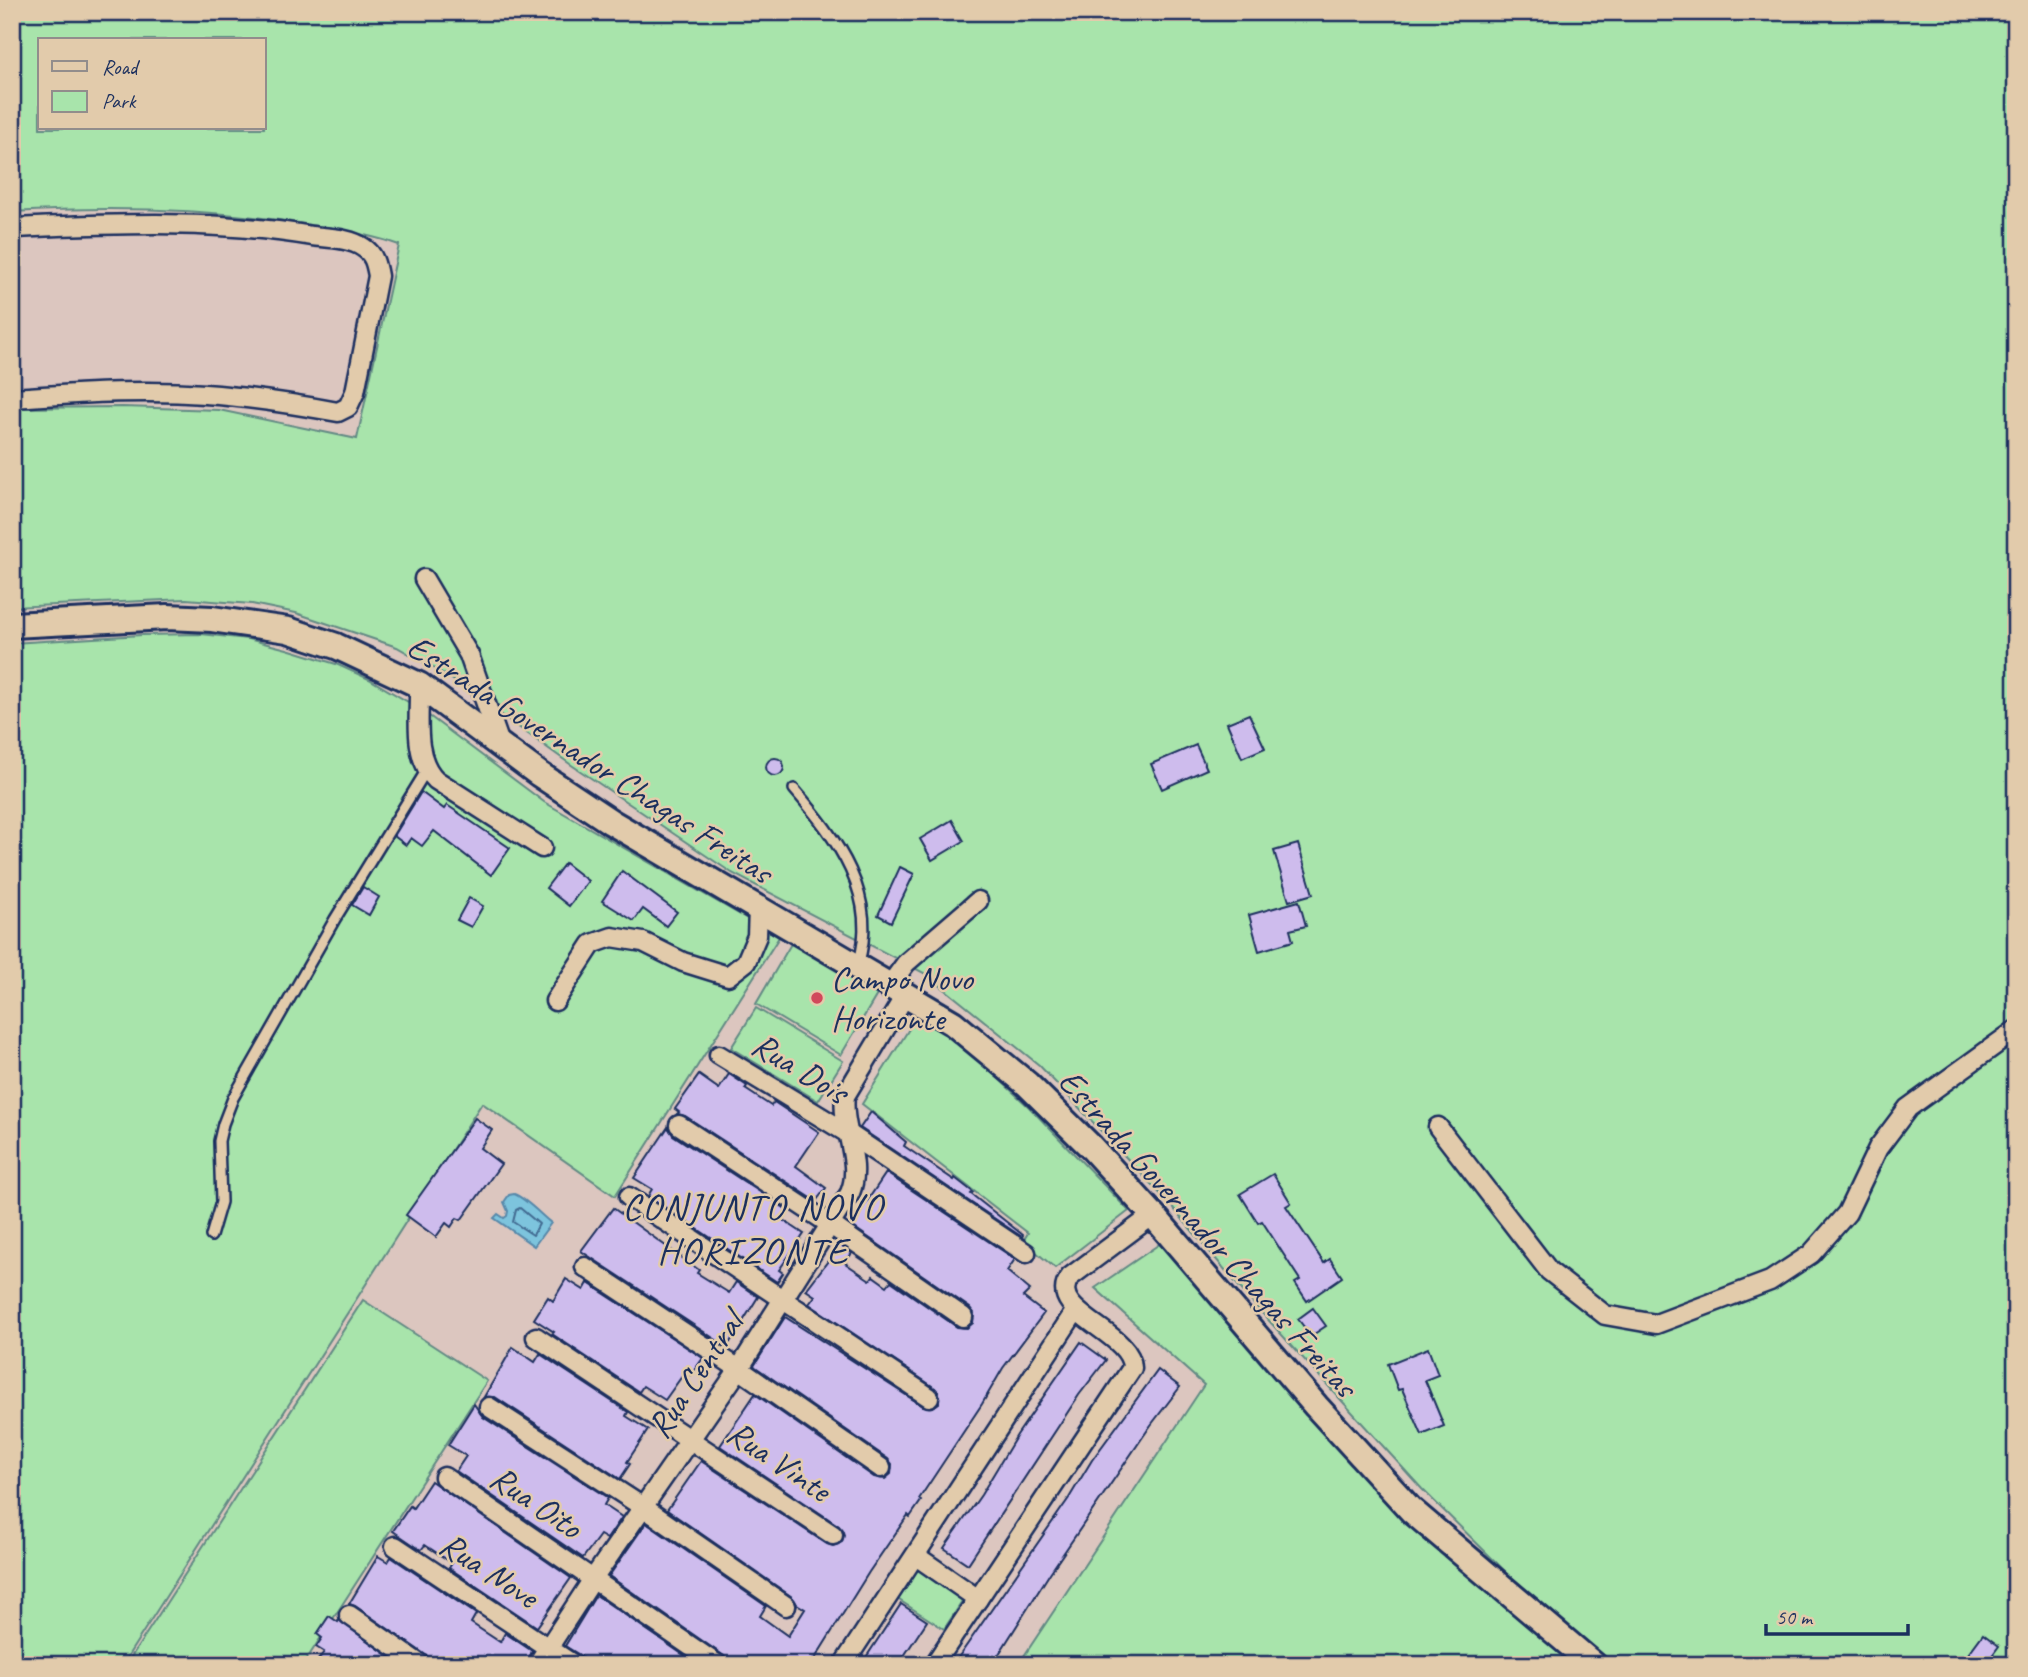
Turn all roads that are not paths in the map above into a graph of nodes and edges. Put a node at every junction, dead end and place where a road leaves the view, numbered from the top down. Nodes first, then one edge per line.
1 (12, 228) edge
2 (12, 398) edge
3 (424, 579) dead end
4 (12, 625) edge
5 (419, 685) junction
6 (500, 744) junction
7 (426, 771) junction
8 (794, 789) dead end
9 (542, 848) dead end
10 (978, 901) dead end
11 (758, 909) junction
12 (858, 967) junction
13 (898, 990) junction
14 (555, 1001) dead end
15 (2016, 1030) edge
16 (719, 1055) dead end
17 (679, 1125) dead end
18 (1438, 1126) dead end
19 (849, 1134) junction
20 (629, 1197) dead end
21 (1153, 1215) junction
22 (831, 1225) junction
23 (211, 1236) dead end
24 (1026, 1253) dead end
25 (585, 1267) dead end
26 (784, 1300) junction
27 (1076, 1310) junction
28 (963, 1317) dead end
29 (536, 1337) dead end
30 (739, 1369) junction
31 (929, 1397) dead end
32 (489, 1407) dead end
33 (690, 1438) junction
34 (881, 1468) dead end
35 (444, 1477) dead end
36 (643, 1507) junction
37 (833, 1535) dead end
38 (395, 1546) dead end
39 (916, 1556) junction
40 (593, 1579) junction
41 (978, 1598) junction
42 (786, 1606) dead end
43 (349, 1615) dead end
44 (549, 1646) junction
45 (421, 1665) edge
46 (537, 1665) edge
47 (574, 1665) edge
48 (718, 1665) edge
49 (843, 1665) edge
50 (934, 1665) edge
51 (1594, 1665) edge

1 - 2 street
3 - 6 street
4 - 5 main road, Estrada Governador Chagas Freitas
5 - 6 main road, Estrada Governador Chagas Freitas
5 - 7 street
6 - 11 main road, Estrada Governador Chagas Freitas
7 - 9 street
7 - 23 lane
8 - 12 lane
10 - 13 street, Rua Central
11 - 12 main road, Estrada Governador Chagas Freitas
11 - 14 street
12 - 13 main road, Estrada Governador Chagas Freitas
13 - 19 street, Rua Central
13 - 21 main road, Estrada Governador Chagas Freitas
15 - 18 street
16 - 19 street, Rua Dois
17 - 22 street
19 - 22 street, Rua Central
19 - 24 street, Rua Dois
20 - 26 street
21 - 27 street
21 - 51 main road, Estrada Governador Chagas Freitas
22 - 26 street, Rua Central
22 - 28 street
25 - 30 street
26 - 30 street, Rua Central
26 - 31 street
27 - 39 street
27 - 41 street
29 - 33 street, Rua Vinte
30 - 33 street, Rua Central
30 - 34 street
32 - 36 street
33 - 36 street, Rua Central
33 - 37 street, Rua Vinte
35 - 40 street, Rua Oito
36 - 40 street, Rua Central
36 - 42 street
38 - 44 street, Rua Nove
39 - 41 street
39 - 49 street
40 - 44 street, Rua Central
40 - 48 street, Rua Oito
41 - 50 street
43 - 45 street
44 - 46 street, Rua Central
44 - 47 street, Rua Nove

